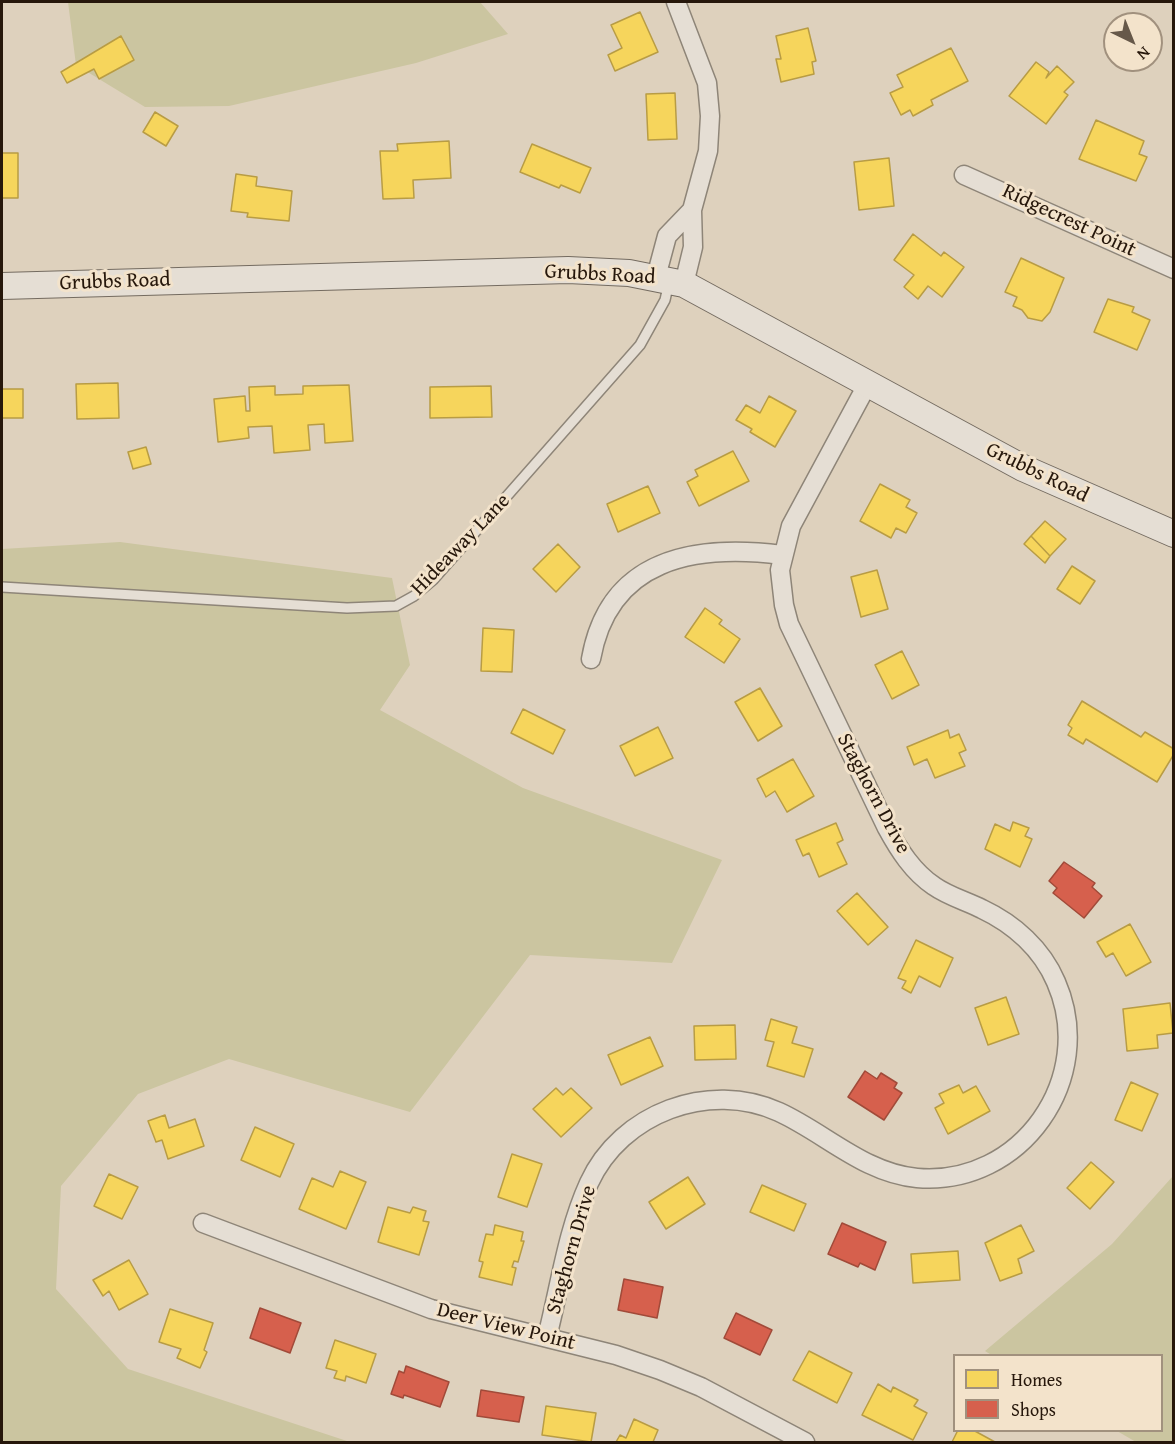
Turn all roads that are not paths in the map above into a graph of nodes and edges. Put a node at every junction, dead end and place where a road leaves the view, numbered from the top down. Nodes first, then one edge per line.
1 (676, 2) edge
2 (964, 175) dead end
3 (692, 210) junction
4 (1173, 269) edge
5 (670, 280) junction
6 (2, 285) edge
7 (867, 385) junction
8 (1173, 534) edge
9 (782, 555) junction
10 (2, 587) edge
11 (591, 659) dead end
12 (203, 1223) dead end
13 (547, 1337) junction
14 (805, 1443) edge

1 - 3 street
2 - 4 street, Ridgecrest Point
3 - 5 street
3 - 5 street
5 - 6 street, Grubbs Road
5 - 7 street, Grubbs Road
5 - 10 lane, Hideaway Lane
7 - 8 street, Grubbs Road
7 - 9 street, Staghorn Drive
9 - 11 street
9 - 13 street, Staghorn Drive
12 - 13 street, Deer View Point
13 - 14 street, Deer View Point

